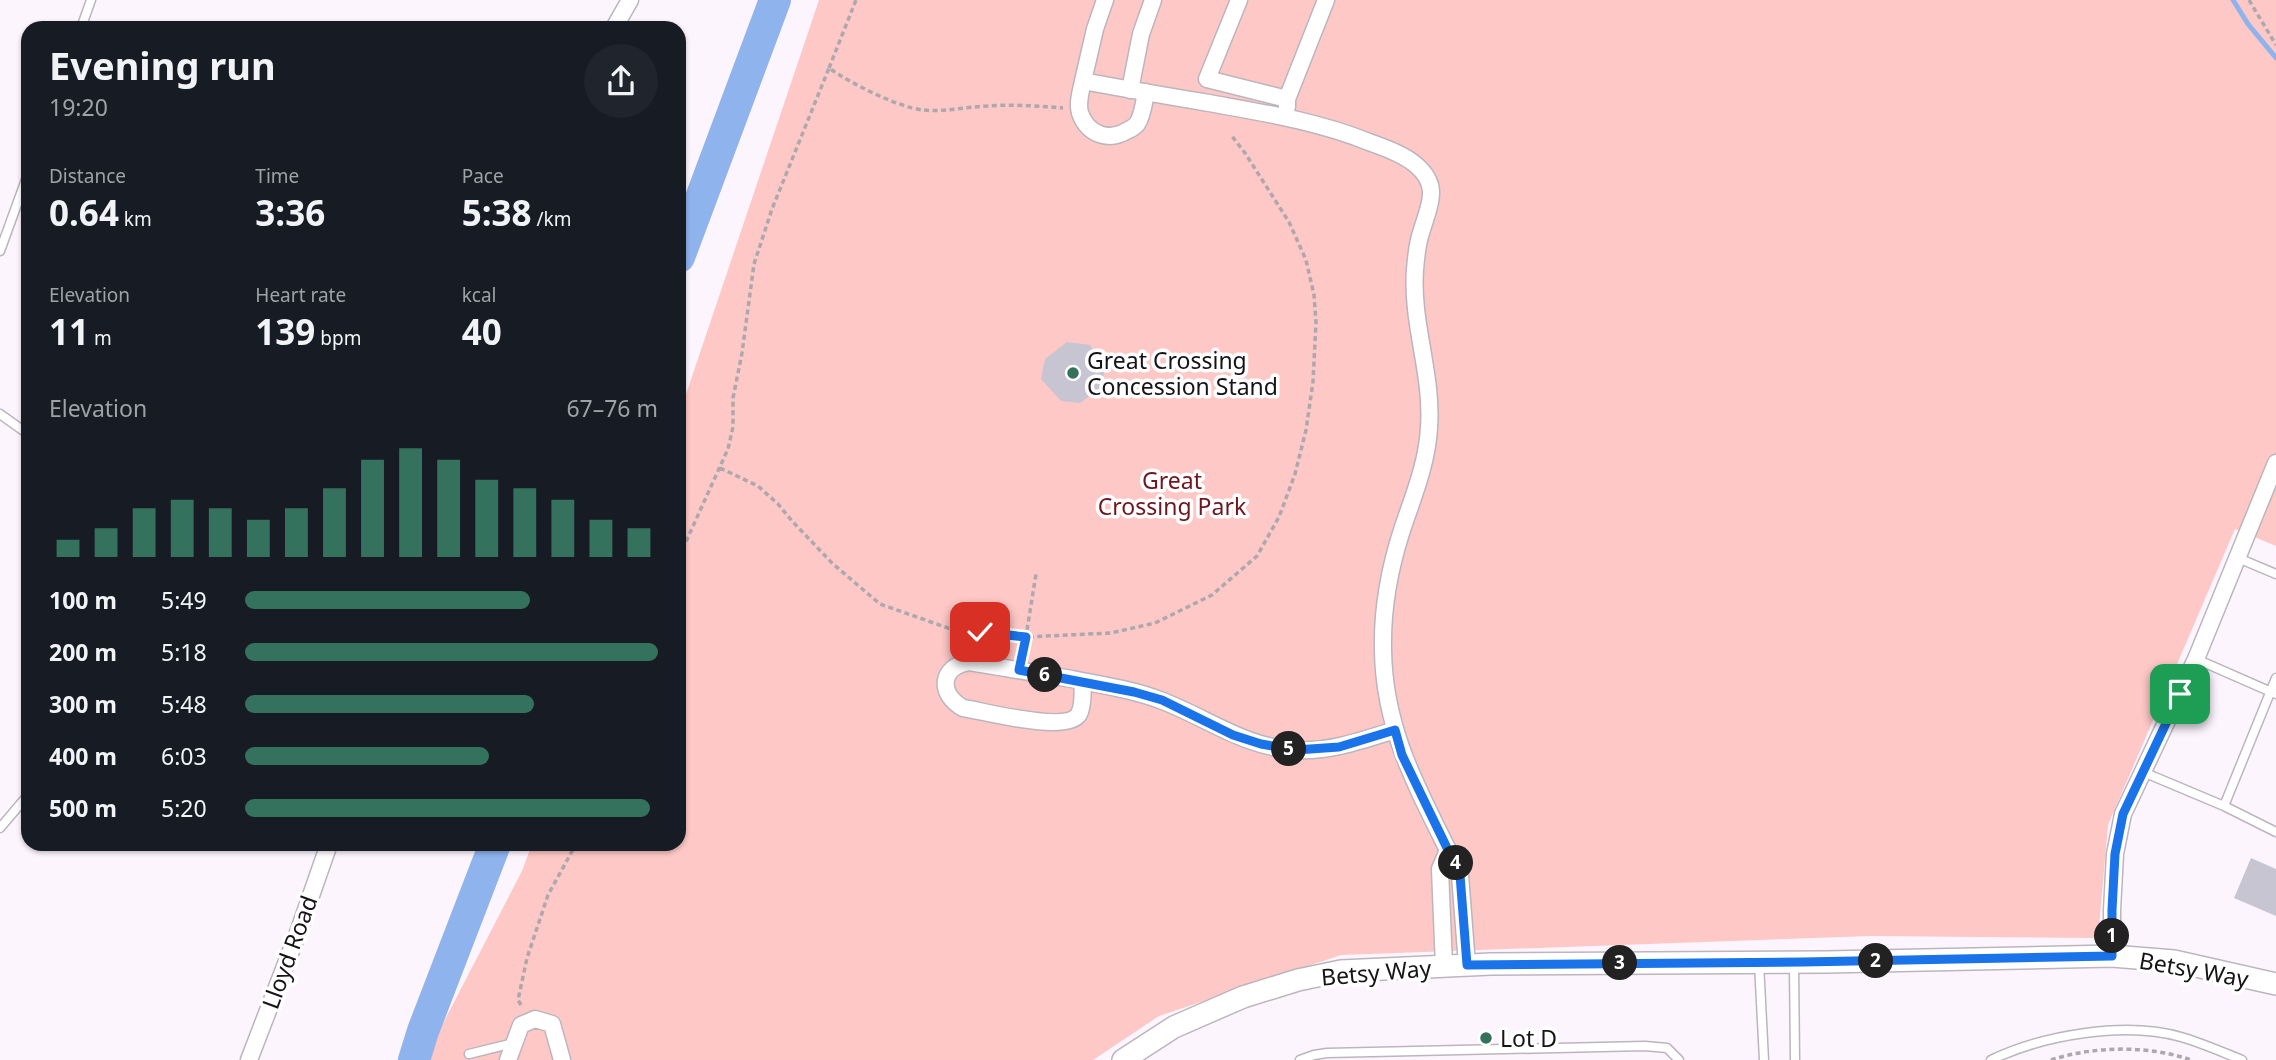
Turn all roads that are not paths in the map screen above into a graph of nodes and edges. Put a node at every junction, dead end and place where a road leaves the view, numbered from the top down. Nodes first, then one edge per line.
1 (91, 0) edge
2 (630, 0) edge
3 (1105, 0) edge
4 (1153, 0) edge
5 (1239, 0) edge
6 (1326, 0) edge
7 (84, 21) edge
8 (618, 21) edge
9 (1083, 81) junction
10 (1138, 91) junction
11 (1287, 99) junction
12 (1288, 117) junction
13 (21, 193) edge
14 (0, 251) edge
15 (0, 414) edge
16 (21, 429) edge
17 (2276, 463) edge
18 (2238, 558) junction
19 (2276, 574) edge
20 (2196, 659) junction
21 (2276, 678) edge
22 (1083, 682) junction
23 (2273, 692) edge
24 (1395, 730) junction
25 (2144, 772) junction
26 (21, 803) edge
27 (2224, 806) junction
28 (0, 828) edge
29 (2276, 832) edge
30 (1448, 850) junction
31 (326, 851) edge
32 (1462, 903) junction
33 (1442, 905) junction
34 (2112, 956) junction
35 (1759, 962) junction
36 (1794, 962) junction
37 (1467, 965) junction
38 (1444, 966) junction
39 (2276, 984) edge
40 (514, 1043) junction
41 (469, 1054) dead end
42 (250, 1060) edge
43 (508, 1060) edge
44 (562, 1060) edge
45 (1123, 1060) edge
46 (1300, 1060) edge
47 (1678, 1060) edge
48 (1764, 1060) edge
49 (1795, 1060) edge
50 (1991, 1060) edge
51 (2242, 1060) edge

1 - 7 lane
2 - 8 street
3 - 9 street
4 - 10 street
5 - 11 street
6 - 11 street
9 - 10 street
9 - 10 street
10 - 12 street
11 - 12 street
12 - 24 street
13 - 14 lane
15 - 16 lane
17 - 18 street
18 - 19 lane
18 - 20 street
20 - 23 lane
20 - 25 street
21 - 23 lane
22 - 22 street
22 - 24 street
23 - 27 lane
24 - 30 street
25 - 27 lane
25 - 34 street
26 - 28 lane
27 - 29 lane
30 - 32 street
30 - 33 street
31 - 42 street, Lloyd Road
32 - 33 street
32 - 37 street
33 - 38 street
34 - 36 street, Betsy Way
34 - 39 street, Betsy Way
35 - 36 street, Betsy Way
35 - 37 street, Betsy Way
35 - 48 lane
36 - 49 lane
37 - 38 street, Betsy Way
38 - 45 street, Betsy Way
40 - 41 lane
40 - 43 street
40 - 44 street
46 - 47 lane
50 - 51 lane

